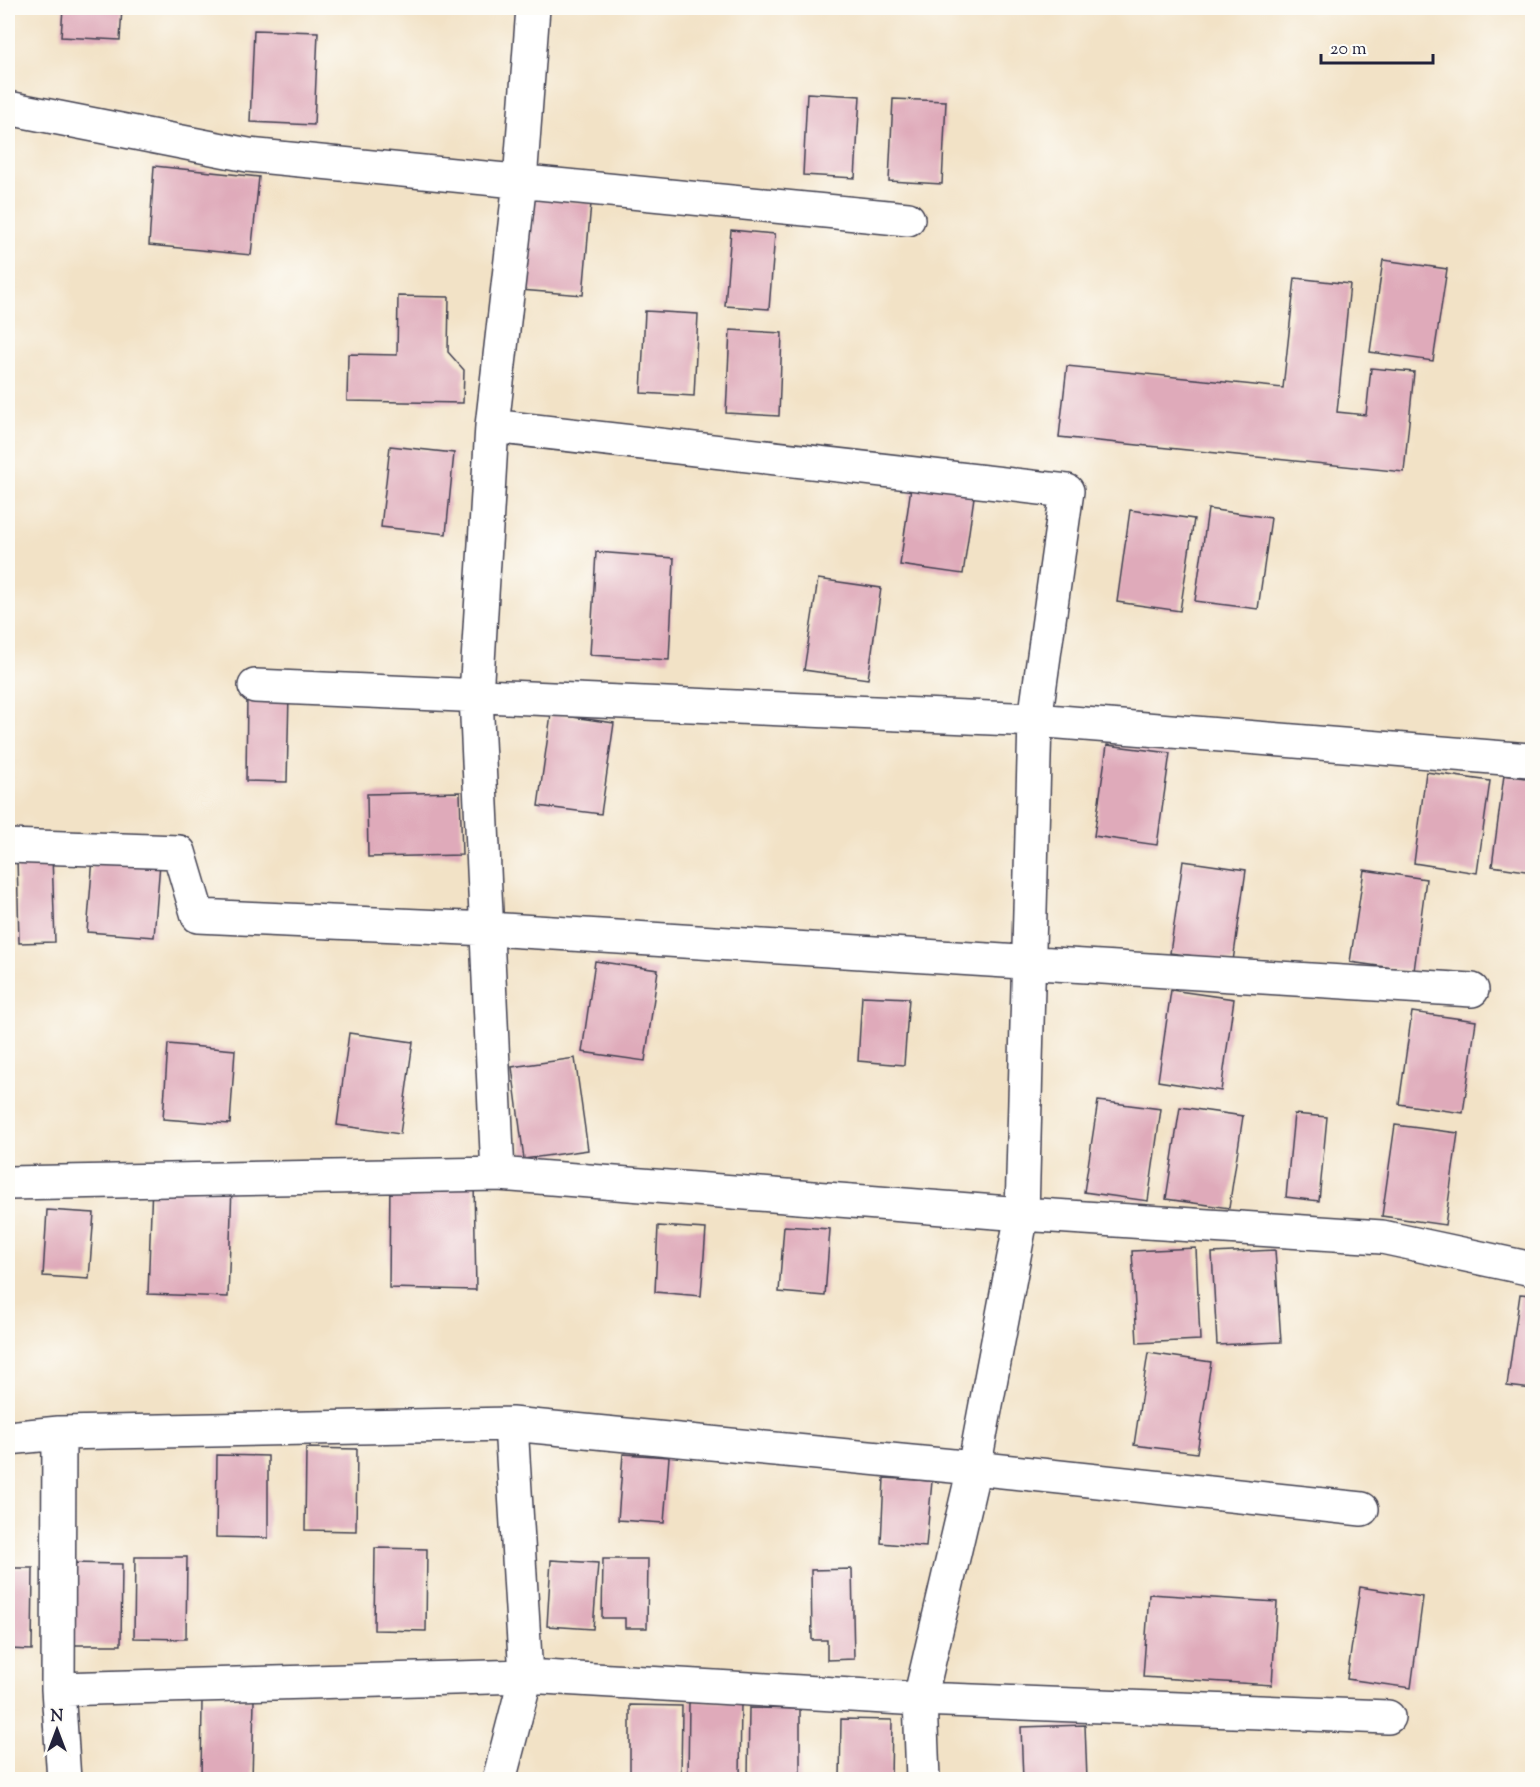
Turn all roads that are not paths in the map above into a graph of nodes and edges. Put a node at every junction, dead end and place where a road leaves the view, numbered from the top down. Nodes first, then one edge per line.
1 (533, 8) edge
2 (8, 108) edge
3 (520, 181) junction
4 (908, 219) dead end
5 (492, 426) junction
6 (255, 686) dead end
7 (476, 696) junction
8 (1035, 720) junction
9 (1529, 760) dead end
10 (8, 846) edge
11 (488, 929) junction
12 (1029, 963) junction
13 (1472, 990) dead end
14 (498, 1174) junction
15 (8, 1183) edge
16 (1022, 1214) junction
17 (1533, 1269) edge
18 (511, 1424) junction
19 (59, 1433) junction
20 (8, 1438) edge
21 (974, 1468) junction
22 (1362, 1509) dead end
23 (526, 1676) junction
24 (58, 1689) junction
25 (921, 1699) junction
26 (1388, 1717) dead end
27 (64, 1779) edge
28 (499, 1779) edge
29 (923, 1779) edge

1 - 3 street
2 - 3 street
3 - 4 street
3 - 5 street
5 - 7 street
5 - 8 street
6 - 7 street
7 - 8 street
7 - 11 street
8 - 9 street
8 - 12 street
10 - 11 street
11 - 12 street
11 - 14 street
12 - 13 street
12 - 16 street
14 - 15 street
14 - 16 street
16 - 17 street
16 - 21 street
18 - 19 street
18 - 21 street
18 - 23 street
19 - 20 street
19 - 24 street
21 - 22 street
21 - 25 street
23 - 24 street
23 - 25 street
23 - 28 street
24 - 27 street
25 - 26 street
25 - 29 street

